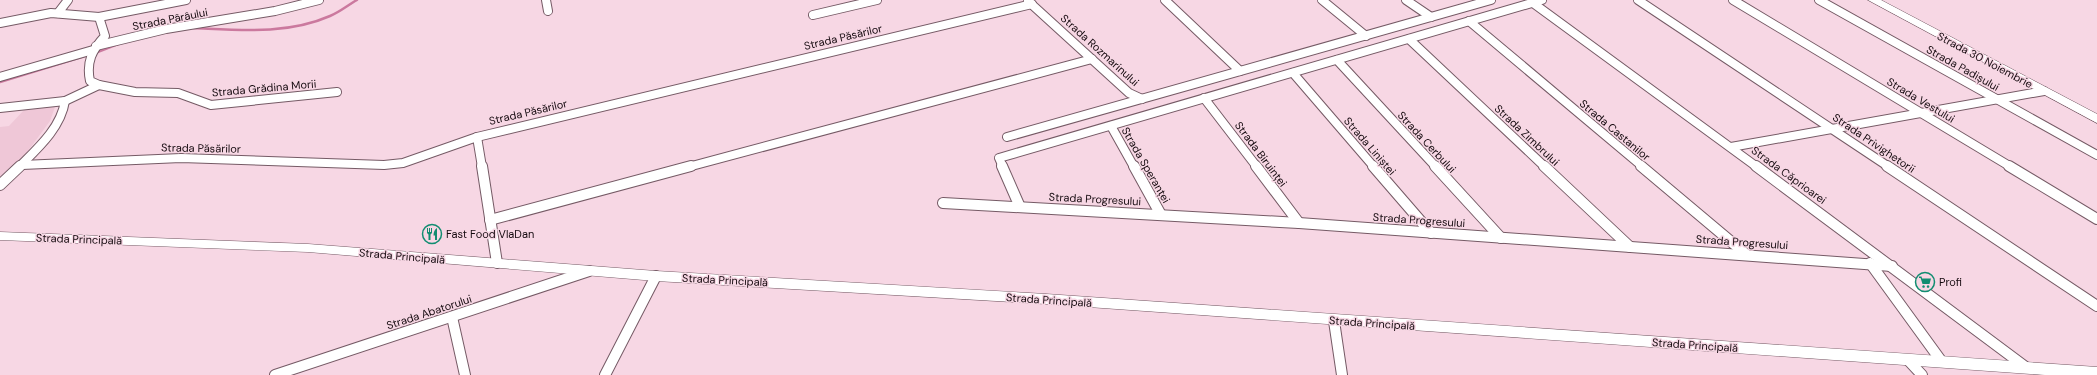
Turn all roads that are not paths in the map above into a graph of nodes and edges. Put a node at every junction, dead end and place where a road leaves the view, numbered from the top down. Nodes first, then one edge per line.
1 (68, 0) edge
2 (186, 0) edge
3 (319, 0) edge
4 (546, 0) edge
5 (878, 0) edge
6 (1165, 0) edge
7 (1322, 0) edge
8 (1406, 0) edge
9 (1491, 0) edge
10 (1542, 0) edge
11 (1638, 0) edge
12 (1733, 0) edge
13 (1819, 0) edge
14 (1873, 0) edge
15 (300, 2) edge
16 (1029, 2) edge
17 (1533, 3) junction
18 (548, 11) dead end
19 (58, 12) junction
20 (812, 15) dead end
21 (99, 17) junction
22 (1431, 17) junction
23 (1469, 21) junction
24 (0, 23) edge
25 (1366, 36) junction
26 (1409, 39) junction
27 (92, 52) junction
28 (1092, 59) junction
29 (1337, 60) junction
30 (1240, 71) junction
31 (1293, 73) junction
32 (0, 77) edge
33 (99, 85) junction
34 (2044, 91) junction
35 (337, 92) dead end
36 (1204, 98) junction
37 (1142, 99) junction
38 (1996, 99) junction
39 (65, 101) junction
40 (0, 108) edge
41 (1919, 112) junction
42 (2097, 119) edge
43 (1111, 126) junction
44 (1830, 128) junction
45 (477, 137) junction
46 (1007, 137) dead end
47 (1731, 147) junction
48 (2097, 155) edge
49 (22, 165) junction
50 (0, 185) edge
51 (943, 203) dead end
52 (1020, 207) junction
53 (1161, 215) junction
54 (2097, 219) edge
55 (490, 220) junction
56 (1298, 223) junction
57 (1431, 233) junction
58 (0, 236) edge
59 (1501, 238) junction
60 (1630, 247) junction
61 (1747, 255) junction
62 (496, 263) junction
63 (1870, 263) junction
64 (1892, 266) junction
65 (590, 270) junction
66 (656, 276) junction
67 (2097, 306) edge
68 (452, 317) junction
69 (1334, 321) junction
70 (1908, 360) junction
71 (1942, 362) junction
72 (2029, 369) junction
73 (301, 371) edge
74 (2050, 372) edge
75 (2097, 373) edge
76 (275, 375) edge
77 (465, 375) edge
78 (605, 375) edge
79 (1342, 375) edge
80 (1922, 375) edge

1 - 19 street
2 - 21 street
3 - 15 street, Strada Pârâului
4 - 18 street
5 - 20 street
6 - 30 street
7 - 25 street
8 - 22 street
9 - 22 street
10 - 17 street
11 - 44 street, Strada Privighetorii
12 - 41 street, Strada Vestului
13 - 38 street, Strada Padișului
14 - 34 main road, Strada 30 Noiembrie
15 - 27 street, Strada Pârâului
16 - 28 street, Strada Rozmarinului
16 - 45 street, Strada Păsărilor
17 - 23 street
17 - 47 street, Strada Căprioarei
19 - 21 street
19 - 24 street
21 - 27 street
22 - 25 street
23 - 26 street
23 - 61 street, Strada Castanilor
25 - 30 street
26 - 29 street
26 - 60 street, Strada Zimbrului
27 - 32 street, Strada Pârâului
27 - 33 street
28 - 37 street, Strada Rozmarinului
28 - 55 street
29 - 31 street
29 - 59 street, Strada Cerbului
30 - 37 street
31 - 36 street
31 - 57 street, Strada Liniștei
33 - 35 street, Strada Grădina Morii
33 - 39 street
34 - 38 street
34 - 42 main road, Strada 30 Noiembrie
36 - 43 street
36 - 56 street, Strada Biruinței
37 - 46 street
38 - 41 street
38 - 48 street, Strada Padișului
39 - 40 street
39 - 49 street
41 - 44 street
41 - 54 street, Strada Vestului
43 - 52 street
43 - 53 street, Strada Speranței
44 - 47 street
44 - 67 street, Strada Privighetorii
45 - 49 street, Strada Păsărilor
45 - 55 street
47 - 64 street, Strada Căprioarei
49 - 50 street
51 - 52 street, Strada Progresului
52 - 53 street, Strada Progresului
53 - 56 street, Strada Progresului
55 - 62 street
56 - 57 street, Strada Progresului
57 - 59 street, Strada Progresului
58 - 62 main road, Strada Principală
59 - 60 street, Strada Progresului
60 - 61 street, Strada Progresului
61 - 63 street, Strada Progresului
62 - 65 main road, Strada Principală
63 - 64 street, Strada Progresului
63 - 71 street
64 - 72 street, Strada Căprioarei
65 - 66 main road, Strada Principală
65 - 68 street, Strada Abatorului
66 - 69 main road, Strada Principală
66 - 78 street
68 - 73 street, Strada Abatorului
68 - 77 street
69 - 70 main road, Strada Principală
69 - 79 street
70 - 71 main road, Strada Principală
70 - 80 street
71 - 72 main road, Strada Principală
72 - 74 main road, Strada Principală
73 - 76 street, Strada Abatorului
74 - 75 main road, Strada Principală

